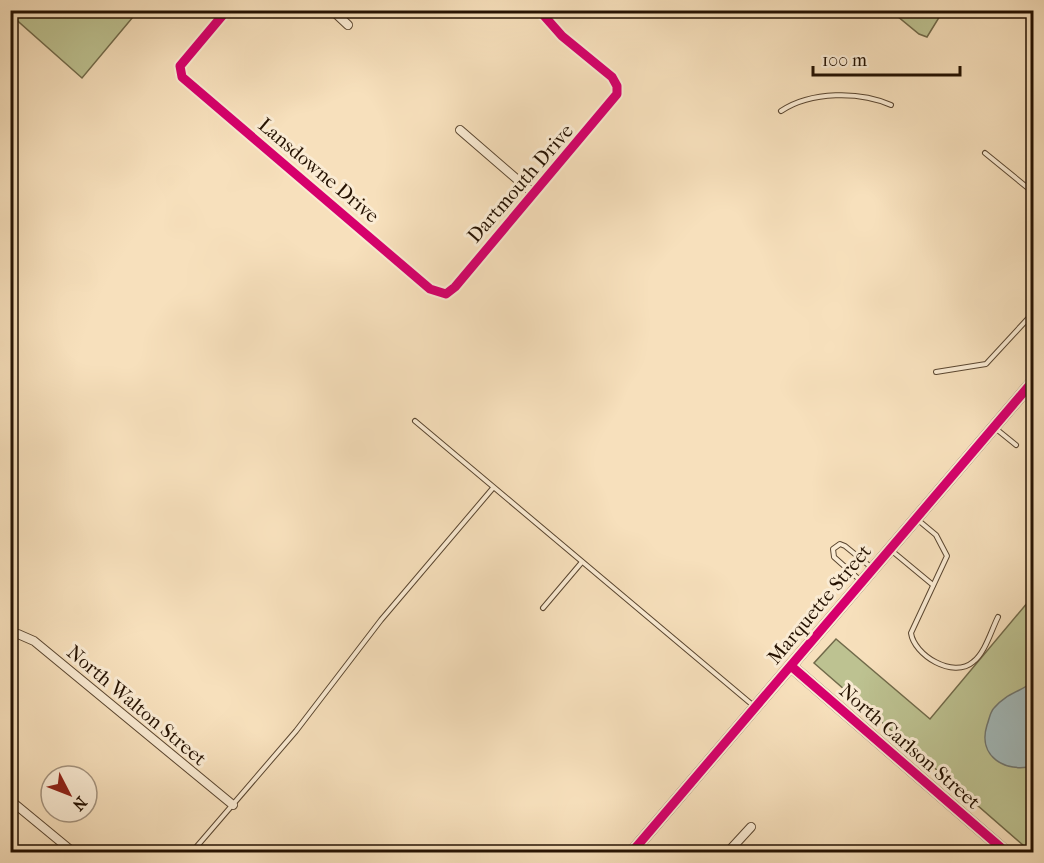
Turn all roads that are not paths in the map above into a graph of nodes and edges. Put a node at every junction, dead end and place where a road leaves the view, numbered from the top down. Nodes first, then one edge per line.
1 (227, 10) edge
2 (332, 10) edge
3 (539, 10) edge
4 (348, 25) dead end
5 (891, 105) dead end
6 (781, 111) dead end
7 (460, 130) dead end
8 (985, 153) dead end
9 (1034, 193) edge
10 (534, 194) junction
11 (439, 293) joint
12 (1034, 312) edge
13 (936, 372) dead end
14 (1034, 380) edge
15 (415, 421) dead end
16 (993, 427) junction
17 (1016, 445) dead end
18 (494, 488) junction
19 (915, 518) junction
20 (889, 549) junction
21 (582, 562) junction
22 (872, 568) junction
23 (861, 581) junction
24 (933, 585) junction
25 (543, 608) dead end
26 (998, 617) dead end
27 (14, 636) edge
28 (791, 666) junction
29 (755, 708) junction
30 (10, 800) edge
31 (233, 805) junction
32 (751, 827) dead end
33 (73, 852) edge
34 (192, 852) edge
35 (632, 852) edge
36 (728, 852) edge
37 (1006, 852) edge

1 - 11 street, Lansdowne Drive
2 - 4 street
3 - 10 street, Dartmouth Drive
5 - 6 lane
7 - 10 street
8 - 9 lane
10 - 11 street, Dartmouth Drive
12 - 13 lane
14 - 16 street, Marquette Street
15 - 18 lane
16 - 17 lane
16 - 19 street, Marquette Street
18 - 21 lane
18 - 31 lane
19 - 20 street, Marquette Street
19 - 24 lane
20 - 22 street, Marquette Street
20 - 24 lane
21 - 25 lane
21 - 29 lane
22 - 23 street, Marquette Street
22 - 23 lane
23 - 28 street, Marquette Street
24 - 26 lane
27 - 31 street, North Walton Street
28 - 29 street, Marquette Street
28 - 37 street, North Carlson Street
29 - 35 street, Marquette Street
30 - 33 street
31 - 34 lane
32 - 36 street

